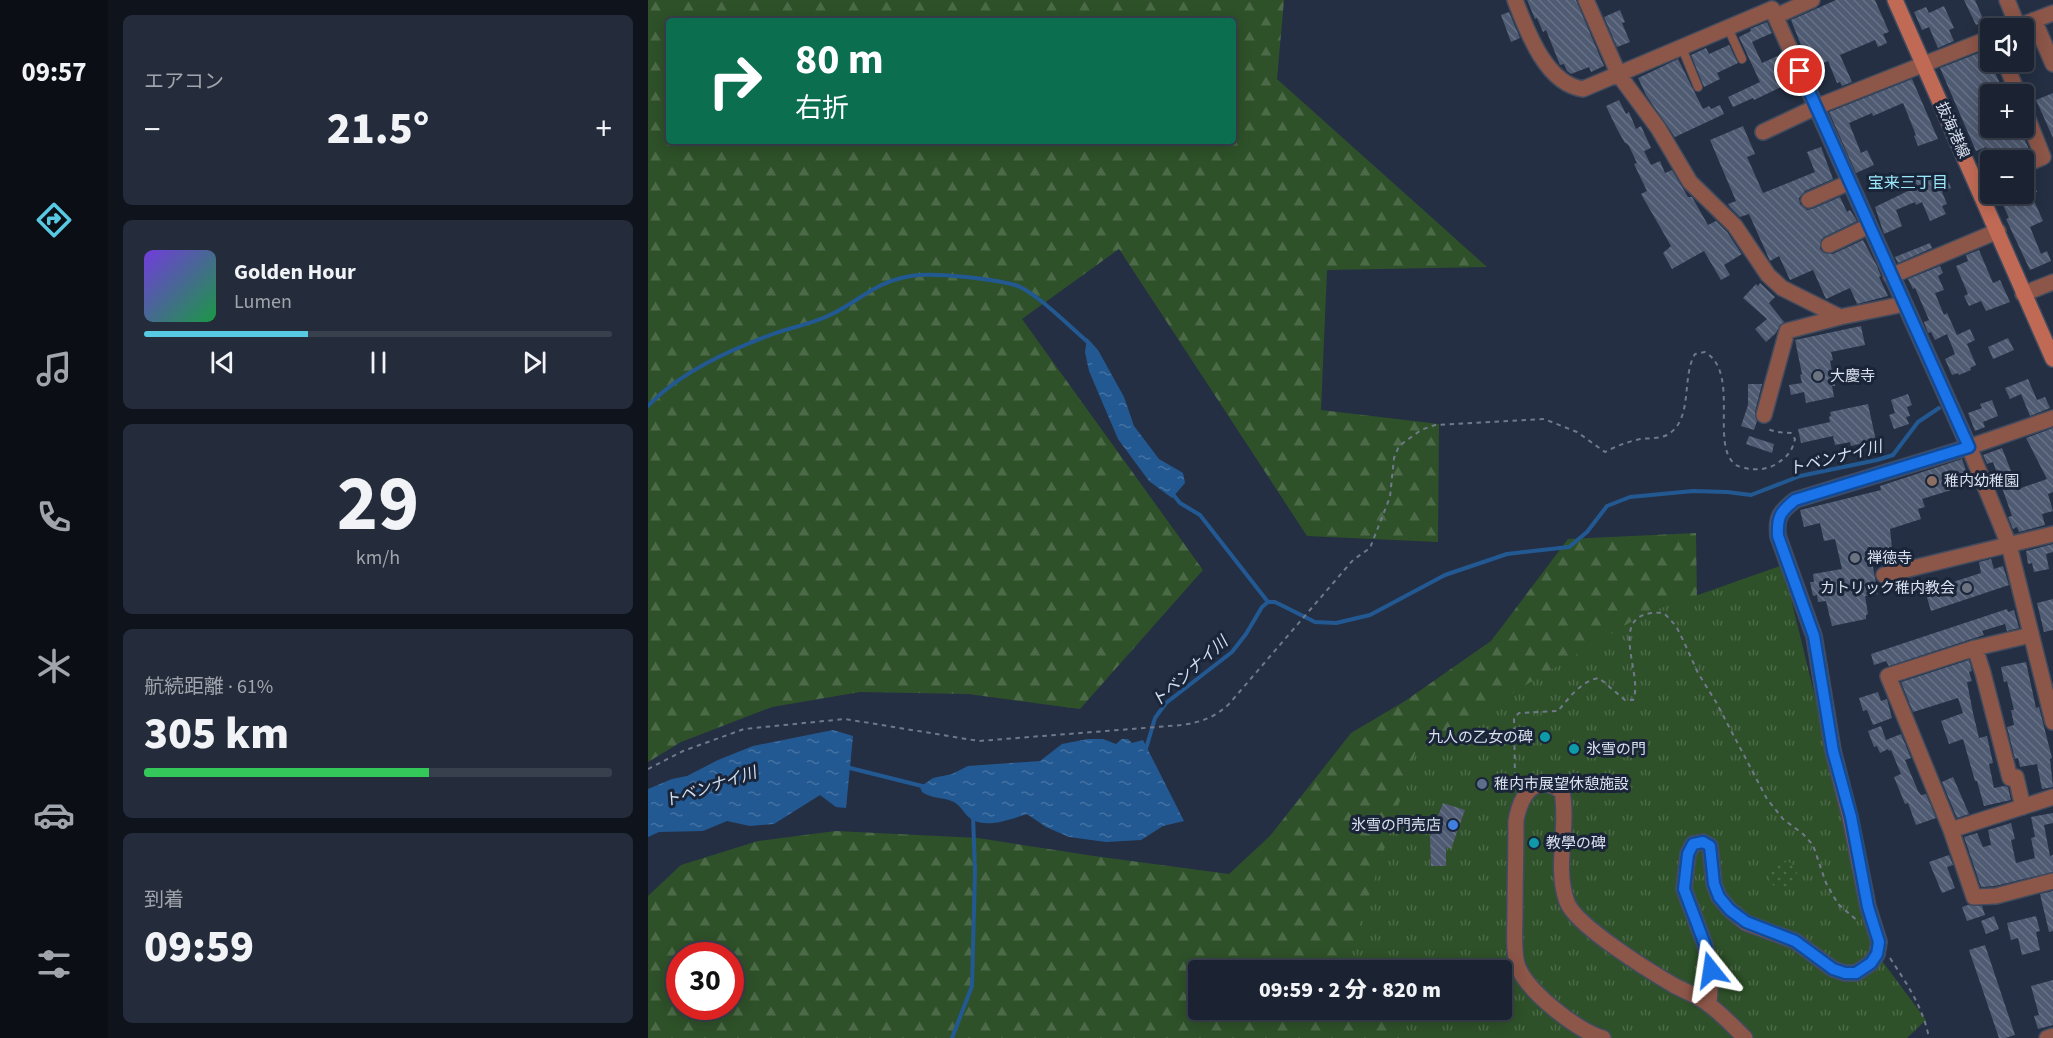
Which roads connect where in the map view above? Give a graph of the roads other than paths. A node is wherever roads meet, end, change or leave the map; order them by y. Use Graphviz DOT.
graph roads {
  1 [pos="1515,0"];
  2 [pos="1586,0"];
  3 [pos="1812,0"];
  4 [pos="1895,0"];
  5 [pos="2007,0"];
  6 [pos="1772,8"];
  7 [pos="2053,13"];
  8 [pos="2013,18"];
  9 [pos="2034,20"];
  10 [pos="1728,28"];
  11 [pos="1980,42"];
  12 [pos="1682,48"];
  13 [pos="1742,59"];
  14 [pos="1923,63"];
  15 [pos="2053,64"];
  16 [pos="1619,75"];
  17 [pos="1698,87"];
  18 [pos="1816,107"];
  19 [pos="1763,132"];
  20 [pos="2034,134"];
  21 [pos="2034,161"];
  22 [pos="1980,173"];
  23 [pos="1850,182"];
  24 [pos="1809,200"];
  25 [pos="1990,204"];
  26 [pos="1869,226"];
  27 [pos="1998,231"];
  28 [pos="1829,245"];
  29 [pos="1891,276"];
  30 [pos="2053,282"];
  31 [pos="2024,294"];
  32 [pos="1904,304"];
  33 [pos="1840,317"];
  34 [pos="2053,359"];
  35 [pos="1764,415"];
  36 [pos="2053,418"];
  37 [pos="1969,447"];
  38 [pos="2053,534"];
  39 [pos="2009,545"];
  40 [pos="1884,575"];
  41 [pos="2031,635"];
  42 [pos="1975,648"];
  43 [pos="2053,722"];
  44 [pos="2053,797"];
  45 [pos="2023,807"];
  46 [pos="1951,830"];
  47 [pos="2053,881"];
  48 [pos="1709,1005"];
  49 [pos="2053,1036"];
  50 [pos="1603,1038"];
  51 [pos="1745,1038"];
  52 [pos="2047,1038"];
  1 -- 16 [label="street"];
  2 -- 16 [label="street"];
  3 -- 6 [label="street"];
  4 -- 14 [label="main road, 抜海港線"];
  5 -- 8 [label="street"];
  6 -- 10 [label="street"];
  6 -- 18 [label="street"];
  7 -- 9 [label="street"];
  9 -- 15 [label="street"];
  10 -- 12 [label="street"];
  10 -- 13 [label="lane"];
  11 -- 14 [label="street"];
  12 -- 16 [label="street"];
  12 -- 17 [label="lane"];
  14 -- 18 [label="street"];
  14 -- 22 [label="main road, 抜海港線"];
  16 -- 33 [label="street"];
  18 -- 19 [label="street"];
  18 -- 23 [label="street"];
  20 -- 21 [label="street"];
  23 -- 24 [label="street"];
  23 -- 26 [label="street"];
  25 -- 27 [label="main road, 抜海港線"];
  26 -- 28 [label="street"];
  26 -- 29 [label="street"];
  27 -- 29 [label="street"];
  27 -- 31 [label="main road, 抜海港線"];
  29 -- 32 [label="street"];
  30 -- 31 [label="street"];
  31 -- 34 [label="main road, 抜海港線"];
  32 -- 33 [label="street"];
  32 -- 37 [label="street"];
  33 -- 35 [label="street"];
  36 -- 37 [label="street"];
  37 -- 39 [label="street"];
  37 -- 48 [label="street"];
  38 -- 39 [label="street"];
  39 -- 40 [label="street"];
  39 -- 41 [label="street"];
  41 -- 42 [label="street"];
  41 -- 43 [label="street"];
  42 -- 45 [label="street"];
  42 -- 46 [label="street"];
  44 -- 45 [label="street"];
  45 -- 46 [label="street"];
  46 -- 47 [label="street"];
  48 -- 50 [label="street"];
  48 -- 51 [label="street"];
  49 -- 52 [label="street"];
}
